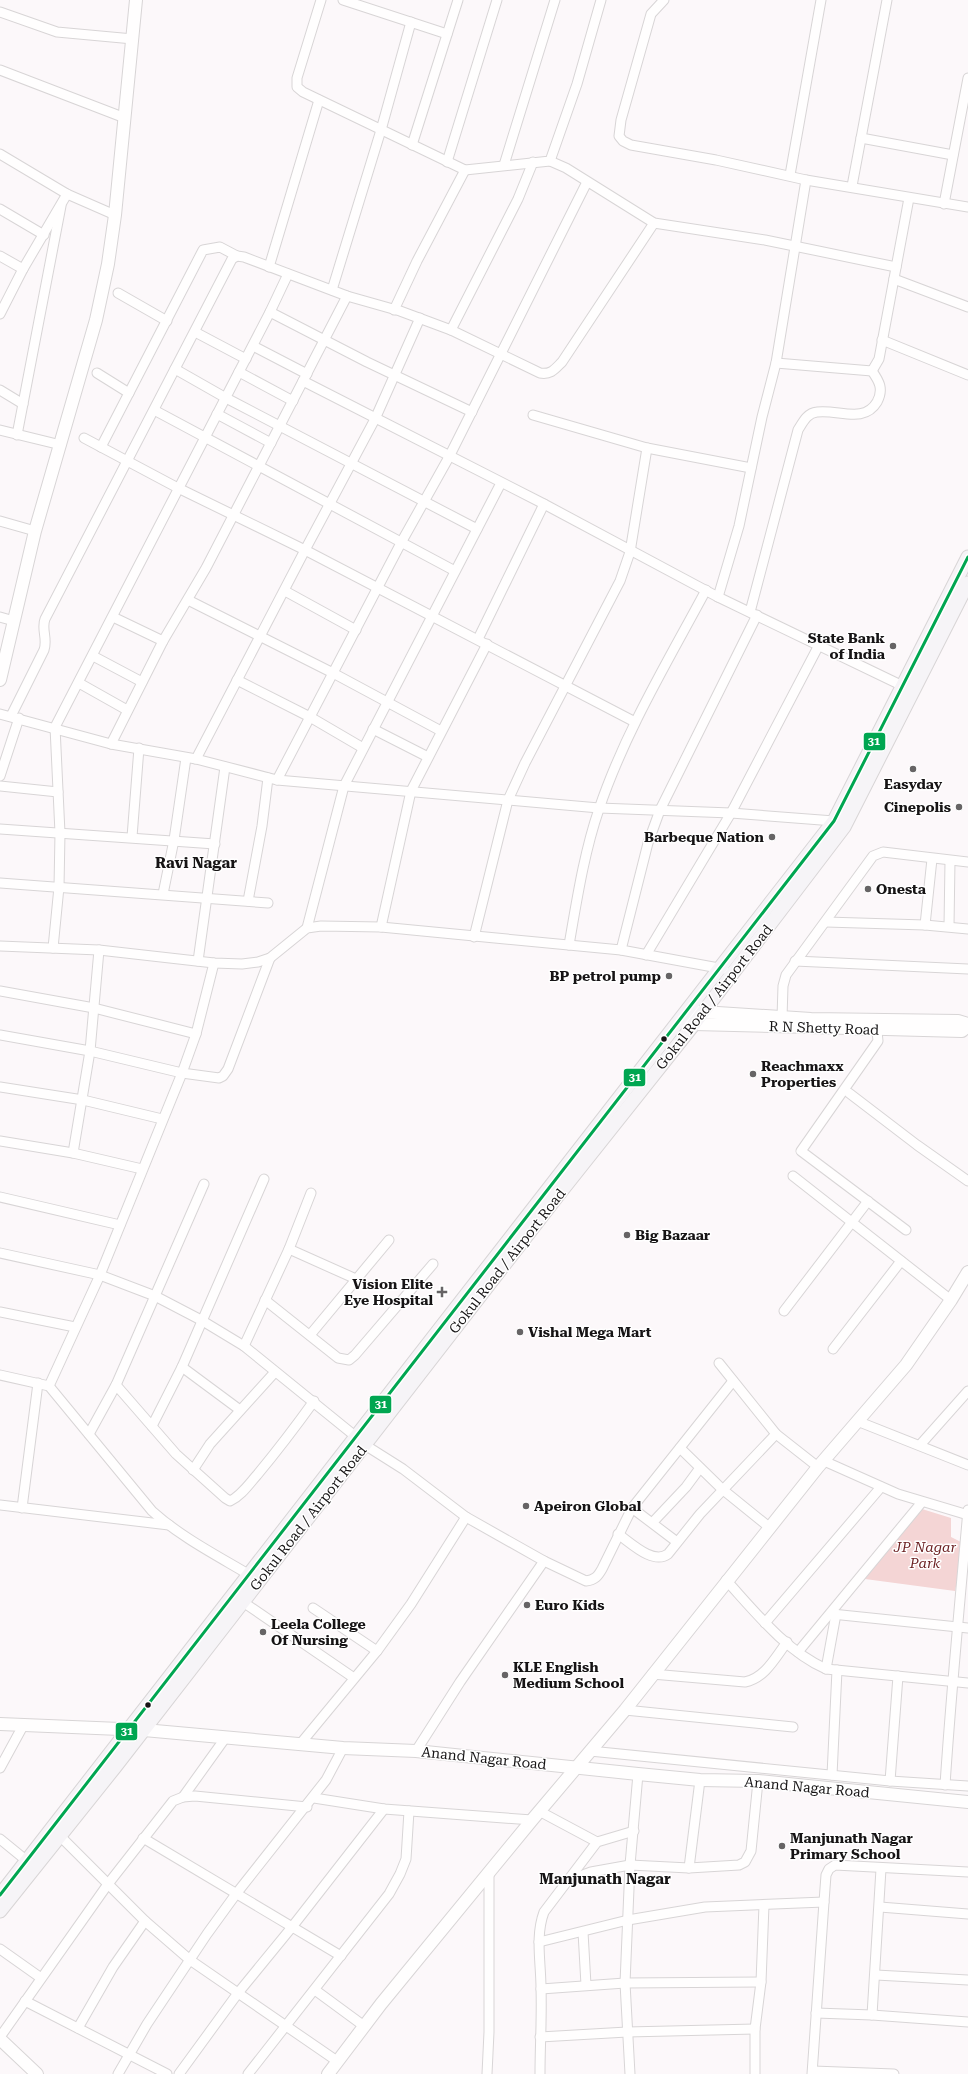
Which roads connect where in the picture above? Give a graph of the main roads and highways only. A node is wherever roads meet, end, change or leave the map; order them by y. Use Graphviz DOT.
graph roads {
  1 [pos="968,557"];
  2 [pos="968,583"];
  3 [pos="908,689"];
  4 [pos="360,1440"];
  5 [pos="254,1578"];
  6 [pos="0,1895"];
  7 [pos="0,1911"];
  1 -- 3 [label="main road, Gokul Road / Airport Road"];
  2 -- 3 [label="main road, Gokul Road / Airport Road"];
  3 -- 4 [label="main road, Gokul Road / Airport Road"];
  3 -- 4 [label="main road, Gokul Road / Airport Road"];
  4 -- 5 [label="main road, Gokul Road / Airport Road"];
  5 -- 6 [label="main road, Gokul Road / Airport Road"];
  5 -- 7 [label="main road, Gokul Road / Airport Road"];
}
